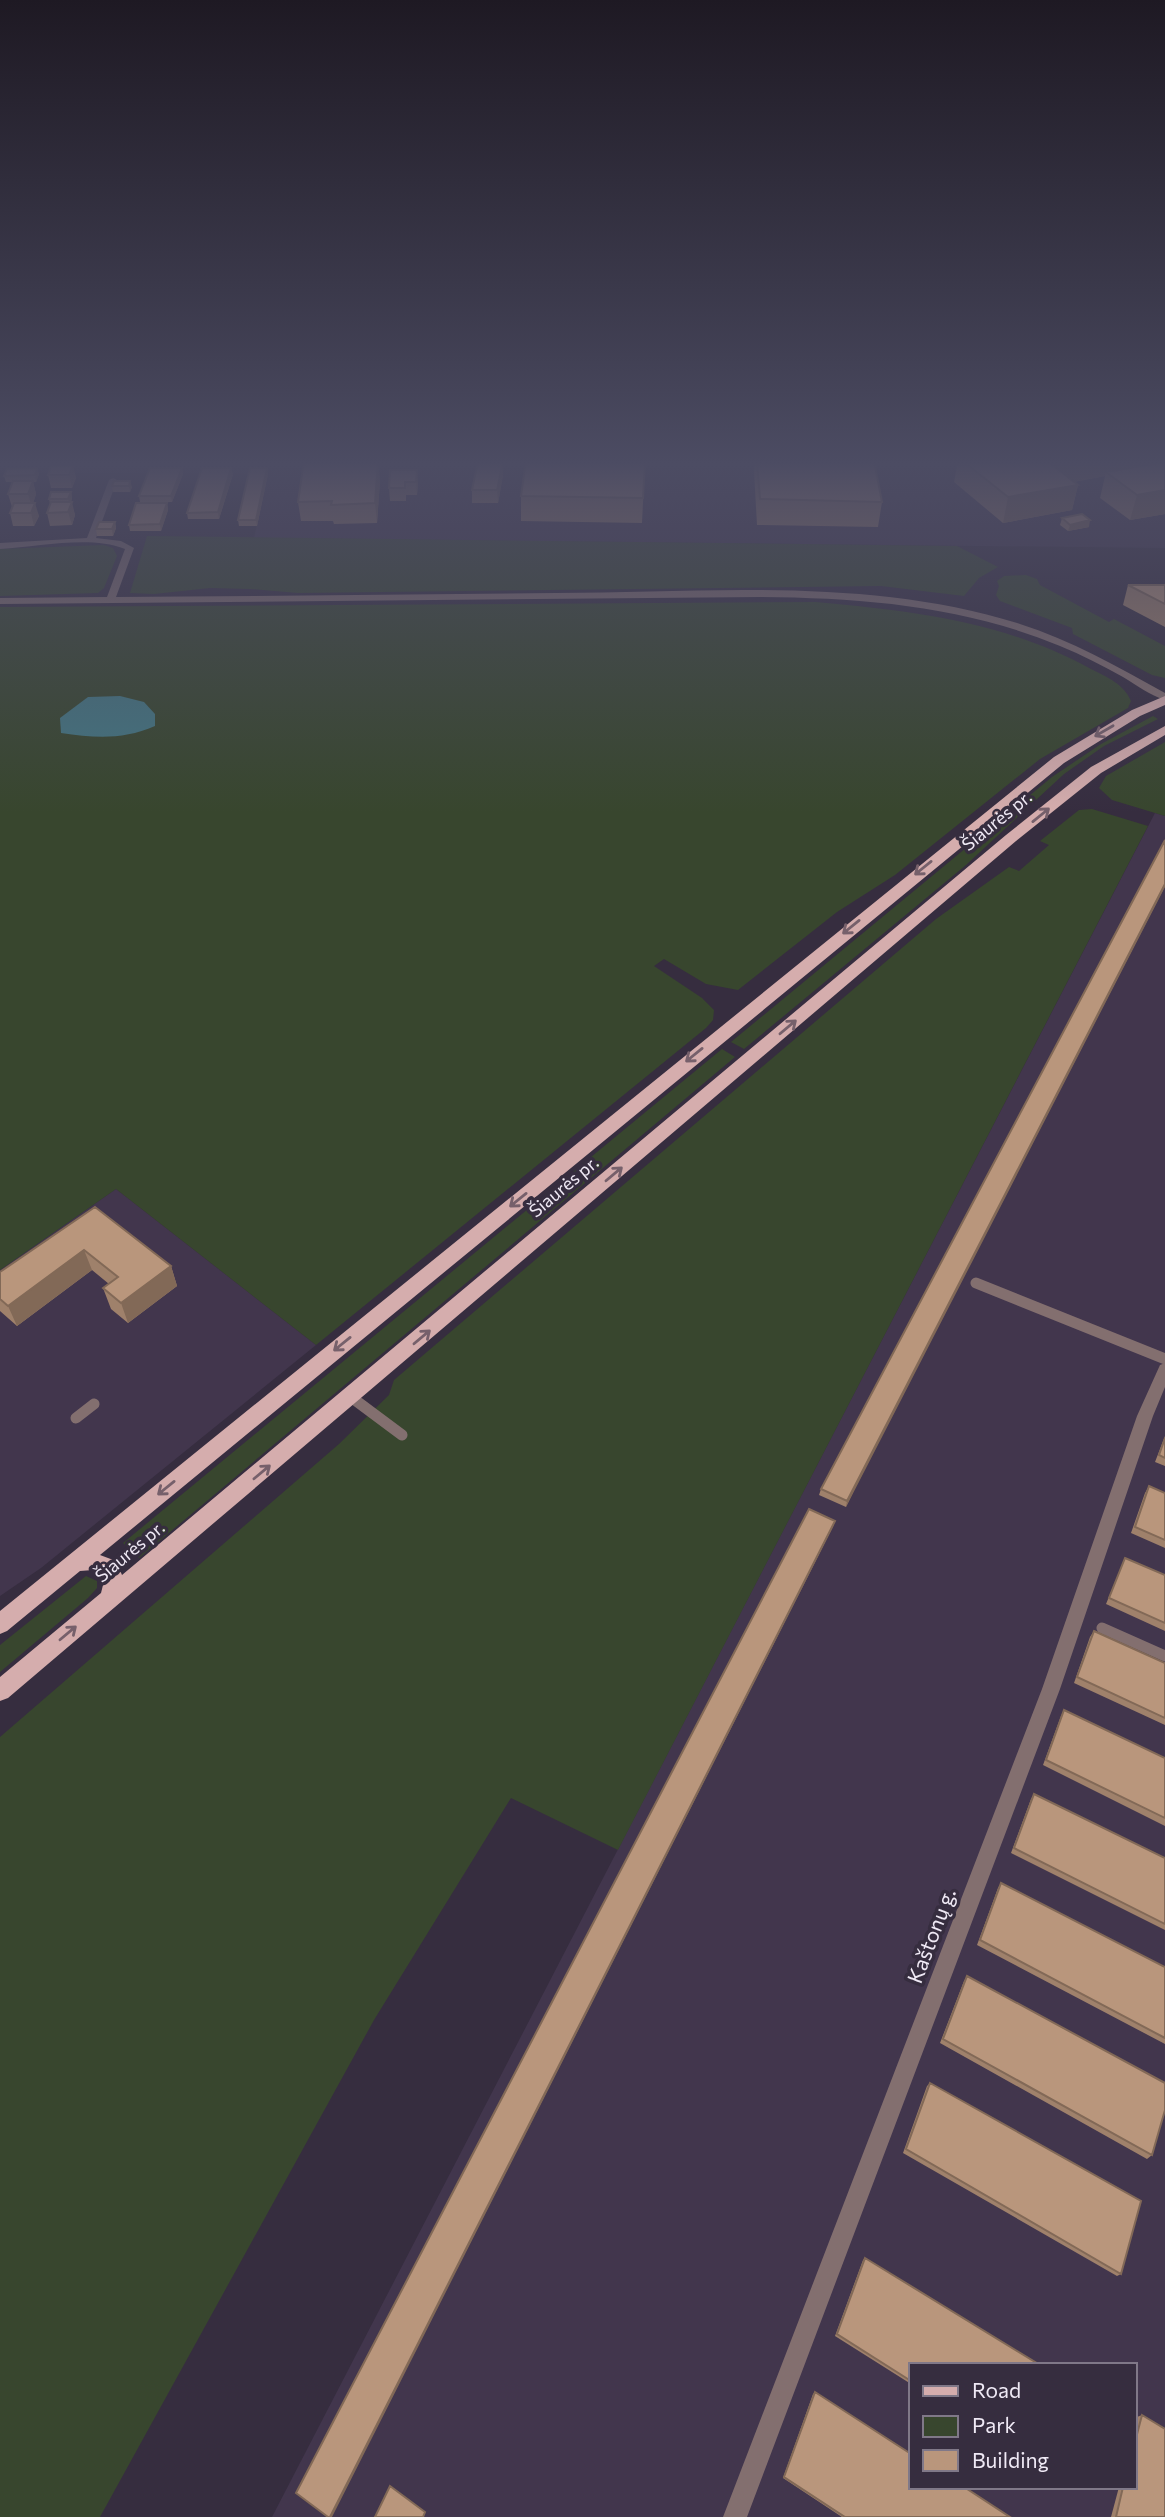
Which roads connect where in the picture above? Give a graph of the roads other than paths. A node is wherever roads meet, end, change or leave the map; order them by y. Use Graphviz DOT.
graph roads {
  1 [pos="118,578"];
  2 [pos="110,600"];
  3 [pos="0,601"];
  4 [pos="1165,699"];
  5 [pos="1165,730"];
  6 [pos="976,1283"];
  7 [pos="1165,1359"];
  8 [pos="1165,1369"];
  9 [pos="351,1397"];
  10 [pos="94,1404"];
  11 [pos="76,1418"];
  12 [pos="402,1435"];
  13 [pos="74,1563"];
  14 [pos="110,1598"];
  15 [pos="0,1624"];
  16 [pos="1102,1628"];
  17 [pos="1165,1656"];
  18 [pos="0,1690"];
  19 [pos="735,2517"];
  1 -- 2 [label="street"];
  2 -- 3 [label="street"];
  2 -- 4 [label="street"];
  4 -- 13 [label="main road, Šiaurės pr., one-way"];
  9 -- 5 [label="main road, Šiaurės pr., one-way"];
  6 -- 7 [label="lane"];
  8 -- 19 [label="street, Kaštonų g."];
  9 -- 12 [label="lane"];
  14 -- 9 [label="main road, Šiaurės pr., one-way"];
  10 -- 11 [label="lane"];
  13 -- 14 [label="main road"];
  13 -- 15 [label="main road, Šiaurės pr."];
  18 -- 14 [label="main road, Šiaurės pr., one-way"];
  16 -- 17 [label="lane"];
}
